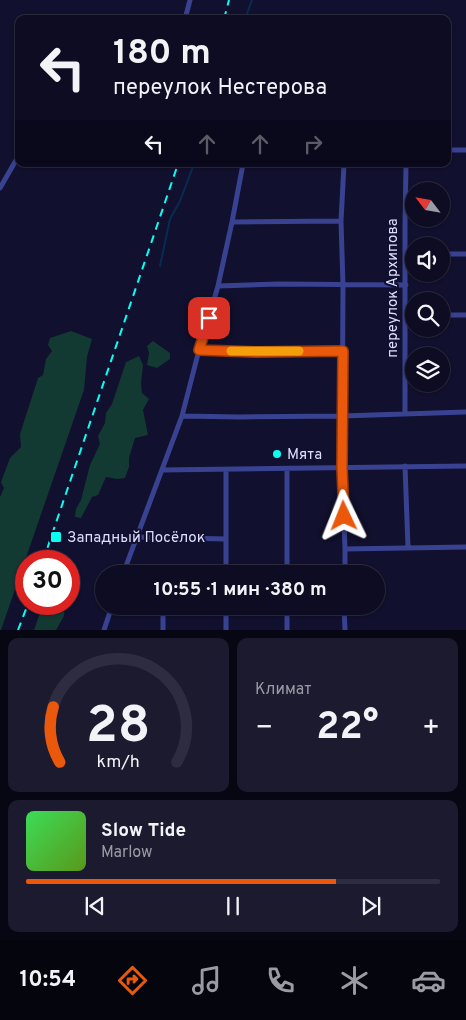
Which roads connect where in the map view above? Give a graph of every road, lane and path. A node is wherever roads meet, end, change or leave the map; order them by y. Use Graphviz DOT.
graph roads {
  1 [pos="190,0"];
  2 [pos="187,15"];
  3 [pos="451,150"];
  4 [pos="466,150"];
  5 [pos="15,162"];
  6 [pos="242,167"];
  7 [pos="344,167"];
  8 [pos="406,167"];
  9 [pos="0,188"];
  10 [pos="342,221"];
  11 [pos="232,222"];
  12 [pos="405,237"];
  13 [pos="450,254"];
  14 [pos="466,254"];
  15 [pos="406,282"];
  16 [pos="344,285"];
  17 [pos="406,285"];
  18 [pos="218,286"];
  19 [pos="406,292"];
  20 [pos="466,315"];
  21 [pos="450,316"];
  22 [pos="405,337"];
  23 [pos="199,350"];
  24 [pos="343,351"];
  25 [pos="466,412"];
  26 [pos="405,413"];
  27 [pos="182,416"];
  28 [pos="342,416"];
  29 [pos="405,466"];
  30 [pos="466,466"];
  31 [pos="342,467"];
  32 [pos="286,469"];
  33 [pos="162,470"];
  34 [pos="226,470"];
  35 [pos="137,537"];
  36 [pos="226,539"];
  37 [pos="466,546"];
  38 [pos="408,548"];
  39 [pos="345,549"];
  40 [pos="126,565"];
  41 [pos="226,565"];
  42 [pos="287,565"];
  43 [pos="344,565"];
  44 [pos="109,615"];
  45 [pos="163,615"];
  46 [pos="226,615"];
  47 [pos="287,615"];
  48 [pos="344,615"];
  49 [pos="104,630"];
  50 [pos="163,630"];
  51 [pos="226,630"];
  52 [pos="287,630"];
  53 [pos="345,630"];
  1 -- 2 [label="street"];
  3 -- 4 [label="street"];
  5 -- 9 [label="street"];
  6 -- 11 [label="street"];
  7 -- 10 [label="street"];
  8 -- 12 [label="street, переулок Архипова"];
  10 -- 11 [label="street"];
  10 -- 16 [label="street"];
  11 -- 18 [label="street"];
  13 -- 14 [label="street"];
  15 -- 17 [label="street, переулок Архипова"];
  16 -- 17 [label="street"];
  16 -- 18 [label="street"];
  16 -- 24 [label="street"];
  17 -- 19 [label="street, переулок Архипова"];
  18 -- 23 [label="street"];
  20 -- 21 [label="street"];
  22 -- 26 [label="street, переулок Архипова"];
  23 -- 24 [label="street"];
  23 -- 27 [label="street"];
  24 -- 28 [label="street"];
  25 -- 26 [label="street"];
  26 -- 28 [label="street"];
  27 -- 28 [label="street"];
  27 -- 33 [label="street"];
  28 -- 31 [label="street"];
  29 -- 30 [label="street"];
  29 -- 31 [label="street"];
  29 -- 38 [label="street"];
  31 -- 32 [label="street"];
  31 -- 39 [label="street"];
  32 -- 34 [label="street"];
  32 -- 42 [label="street"];
  33 -- 34 [label="street"];
  33 -- 35 [label="street"];
  34 -- 36 [label="street"];
  35 -- 36 [label="street"];
  35 -- 40 [label="street"];
  36 -- 41 [label="street"];
  37 -- 38 [label="street"];
  38 -- 39 [label="street"];
  39 -- 43 [label="street"];
  44 -- 49 [label="street"];
  45 -- 50 [label="street"];
  46 -- 51 [label="street"];
  47 -- 52 [label="street"];
  48 -- 53 [label="street"];
}
